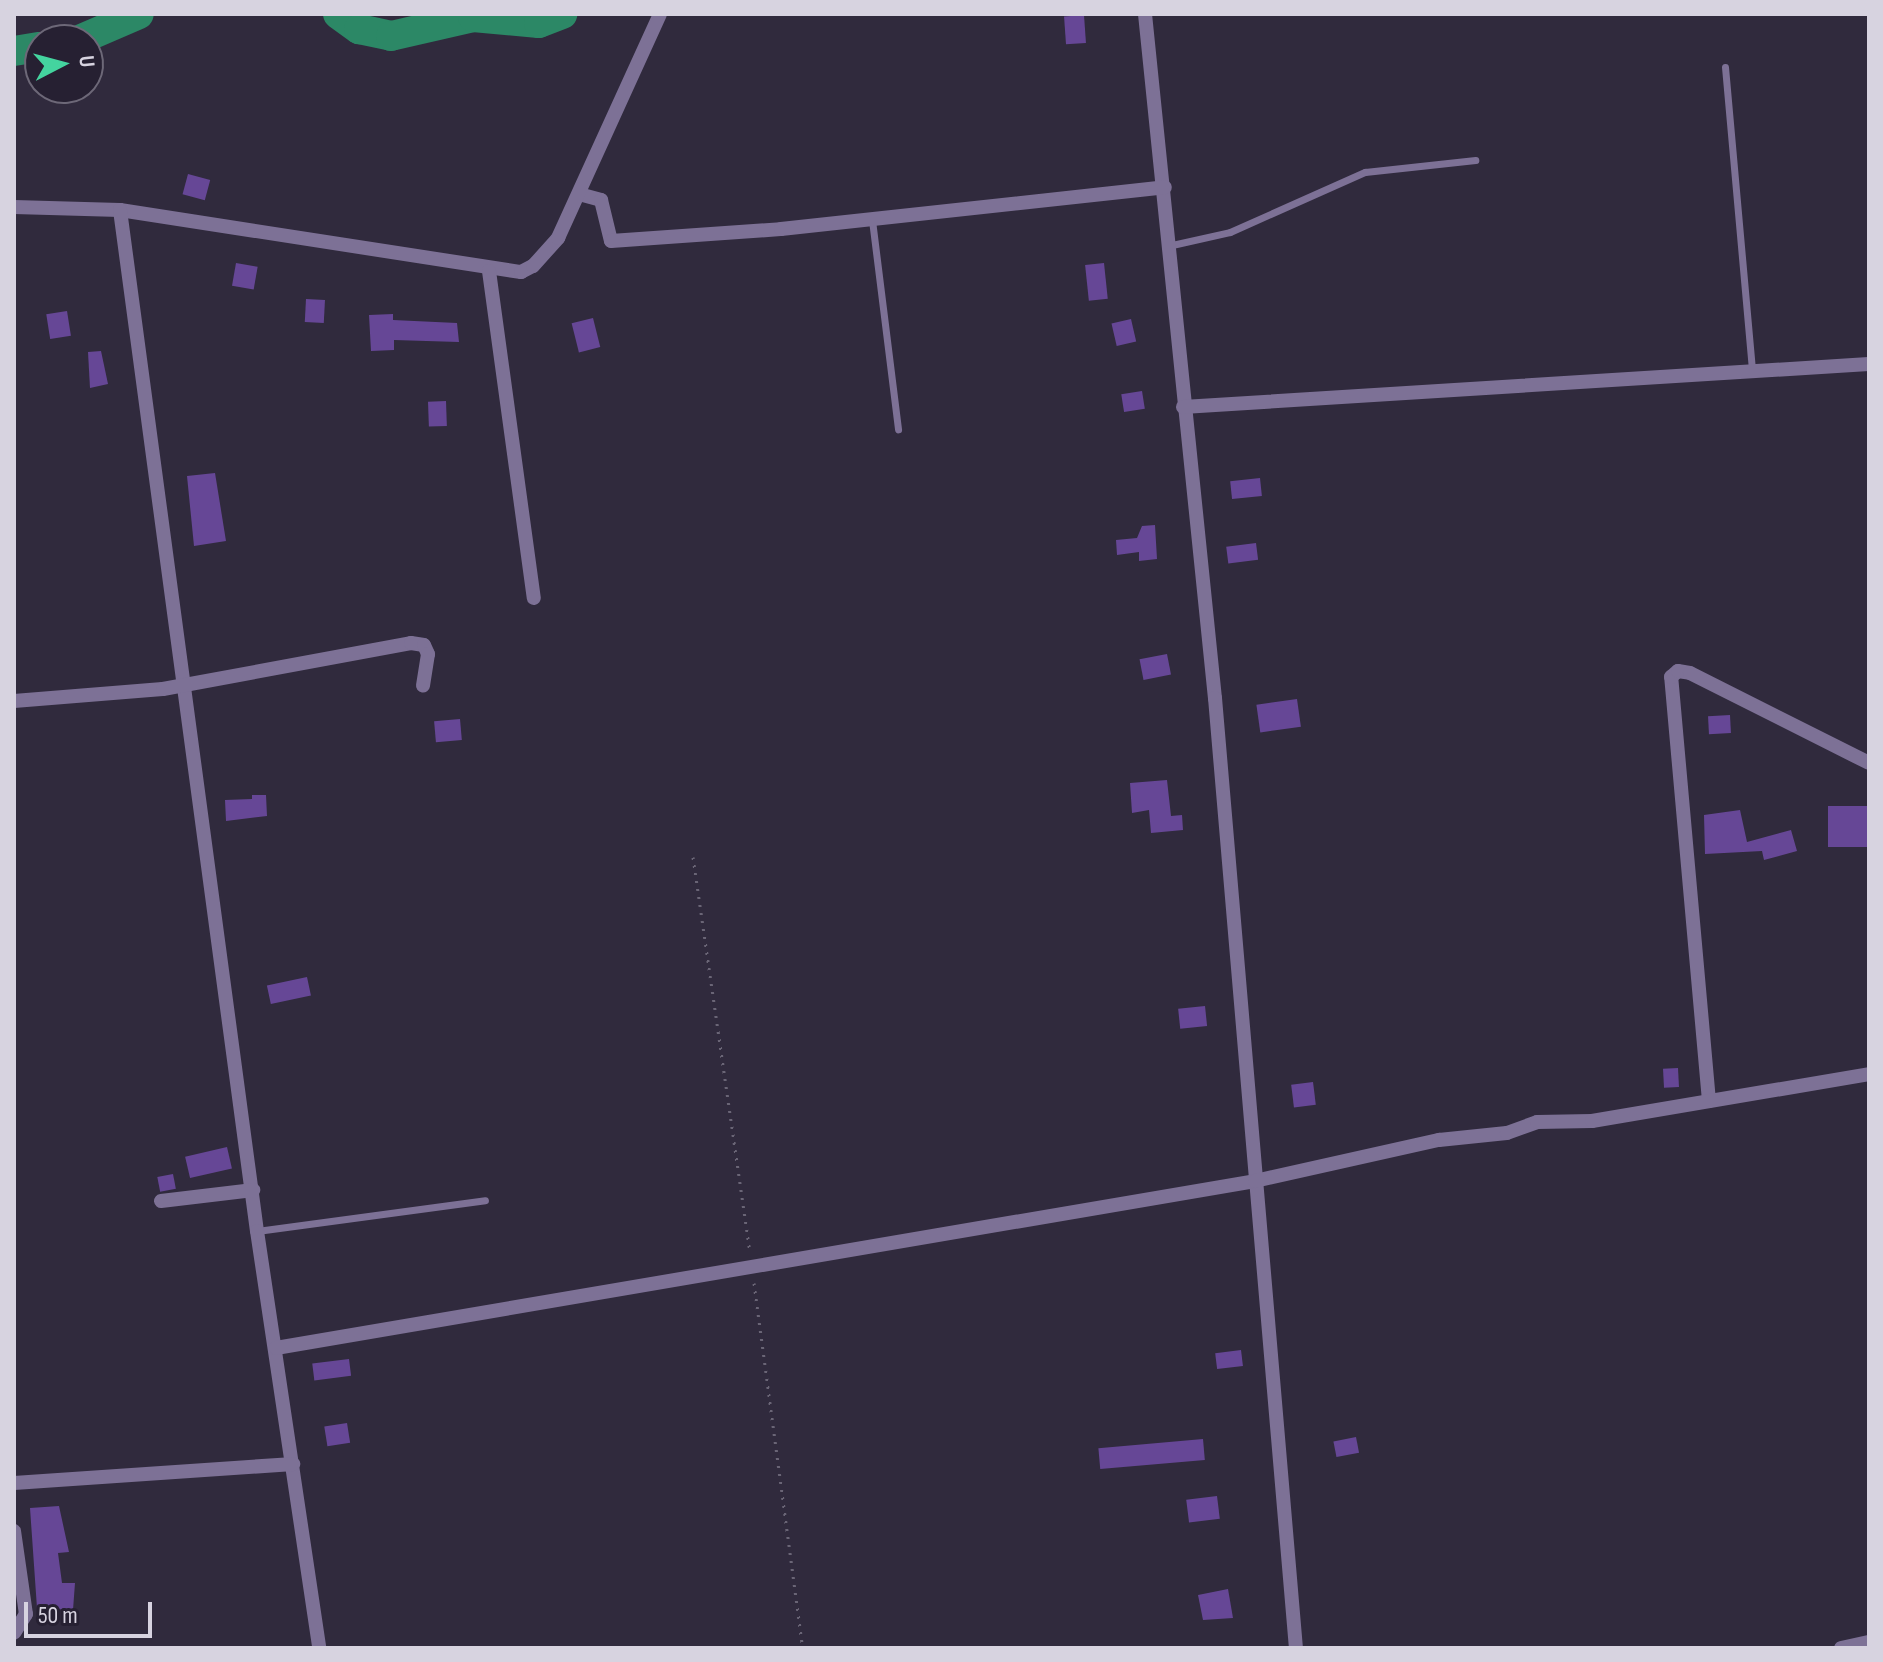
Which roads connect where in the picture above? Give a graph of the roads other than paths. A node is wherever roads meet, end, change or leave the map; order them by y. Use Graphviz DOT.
graph roads {
  1 [pos="660,14"];
  2 [pos="1145,14"];
  3 [pos="1725,67"];
  4 [pos="1475,160"];
  5 [pos="1165,187"];
  6 [pos="579,194"];
  7 [pos="14,207"];
  8 [pos="120,210"];
  9 [pos="872,218"];
  10 [pos="1172,245"];
  11 [pos="489,271"];
  12 [pos="1869,364"];
  13 [pos="1752,371"];
  14 [pos="1183,407"];
  15 [pos="898,429"];
  16 [pos="534,598"];
  17 [pos="182,686"];
  18 [pos="423,686"];
  19 [pos="14,701"];
  20 [pos="1869,763"];
  21 [pos="1869,1074"];
  22 [pos="1709,1101"];
  23 [pos="1255,1181"];
  24 [pos="253,1190"];
  25 [pos="485,1200"];
  26 [pos="161,1201"];
  27 [pos="257,1231"];
  28 [pos="276,1348"];
  29 [pos="293,1464"];
  30 [pos="14,1483"];
  31 [pos="14,1531"];
  32 [pos="14,1633"];
  33 [pos="1869,1642"];
  34 [pos="319,1648"];
  35 [pos="1296,1648"];
  36 [pos="1841,1648"];
  1 -- 6 [label="street"];
  2 -- 5 [label="street"];
  3 -- 13 [label="lane"];
  4 -- 10 [label="lane"];
  5 -- 9 [label="street"];
  5 -- 10 [label="street"];
  6 -- 9 [label="street"];
  6 -- 11 [label="street"];
  7 -- 8 [label="street"];
  8 -- 11 [label="street"];
  8 -- 17 [label="street"];
  9 -- 15 [label="lane"];
  10 -- 14 [label="street"];
  11 -- 16 [label="street"];
  12 -- 13 [label="street"];
  13 -- 14 [label="street"];
  14 -- 23 [label="street"];
  17 -- 18 [label="street"];
  17 -- 19 [label="street"];
  17 -- 24 [label="street"];
  20 -- 22 [label="street"];
  21 -- 22 [label="street"];
  22 -- 23 [label="street"];
  23 -- 28 [label="street"];
  23 -- 35 [label="street"];
  24 -- 26 [label="street"];
  24 -- 27 [label="street"];
  25 -- 27 [label="lane"];
  27 -- 28 [label="street"];
  28 -- 29 [label="street"];
  29 -- 30 [label="street"];
  29 -- 34 [label="street"];
  31 -- 32 [label="street"];
  33 -- 36 [label="street"];
}
